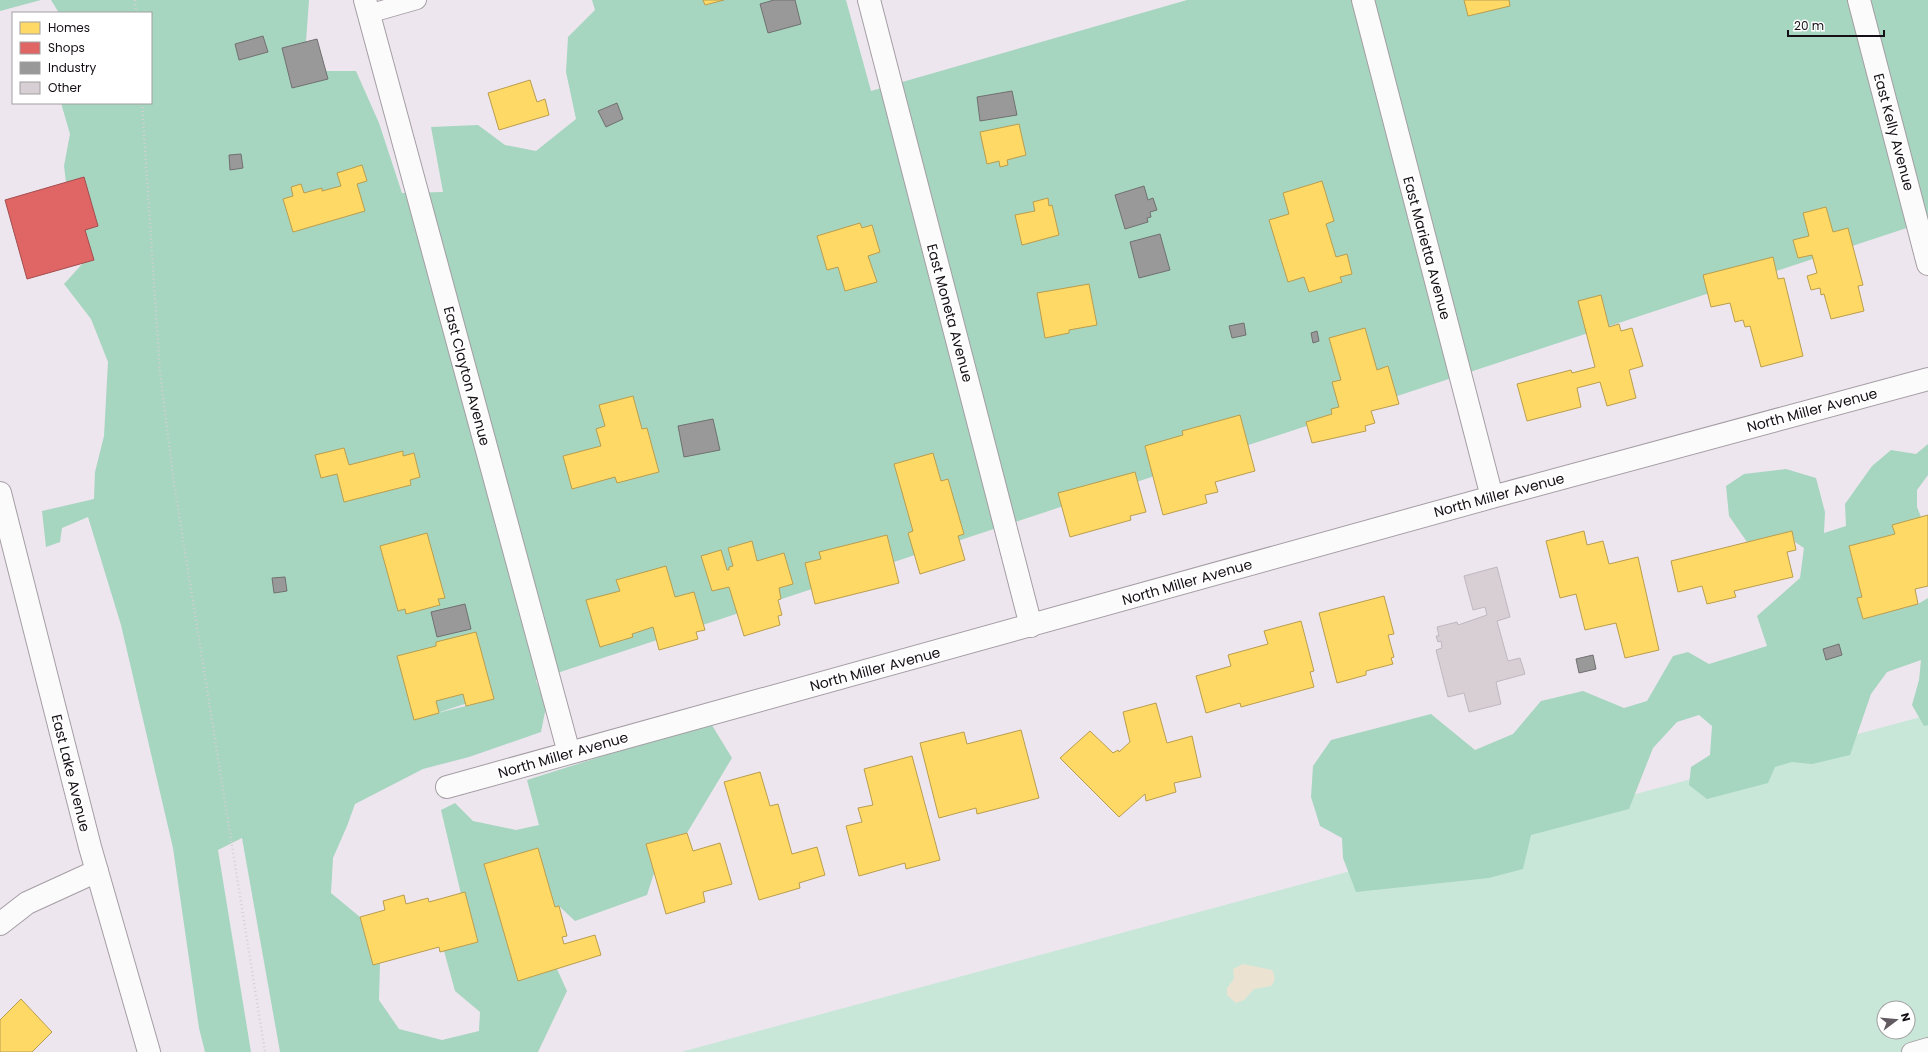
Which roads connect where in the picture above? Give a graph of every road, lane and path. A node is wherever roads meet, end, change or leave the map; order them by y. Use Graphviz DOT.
graph roads {
  1 [pos="135,0"];
  2 [pos="417,0"];
  3 [pos="869,0"];
  4 [pos="1363,0"];
  5 [pos="1859,0"];
  6 [pos="367,7"];
  7 [pos="136,12"];
  8 [pos="142,104"];
  9 [pos="1928,264"];
  10 [pos="1928,379"];
  11 [pos="0,493"];
  12 [pos="1492,497"];
  13 [pos="1031,626"];
  14 [pos="569,753"];
  15 [pos="447,787"];
  16 [pos="97,871"];
  17 [pos="0,924"];
  18 [pos="1928,1047"];
  19 [pos="149,1052"];
  20 [pos="265,1052"];
  21 [pos="1911,1052"];
  1 -- 7 [label="path"];
  2 -- 6 [label="lane"];
  3 -- 13 [label="street, East Moneta Avenue"];
  4 -- 12 [label="street, East Marietta Avenue"];
  5 -- 9 [label="street, East Kelly Avenue"];
  6 -- 14 [label="street, East Clayton Avenue"];
  8 -- 20 [label="path"];
  10 -- 12 [label="street, North Miller Avenue"];
  11 -- 16 [label="street, East Lake Avenue"];
  12 -- 13 [label="street, North Miller Avenue"];
  13 -- 14 [label="street, North Miller Avenue"];
  14 -- 15 [label="street, North Miller Avenue"];
  16 -- 17 [label="street"];
  16 -- 19 [label="street, East Lake Avenue"];
  18 -- 21 [label="lane"];
}
